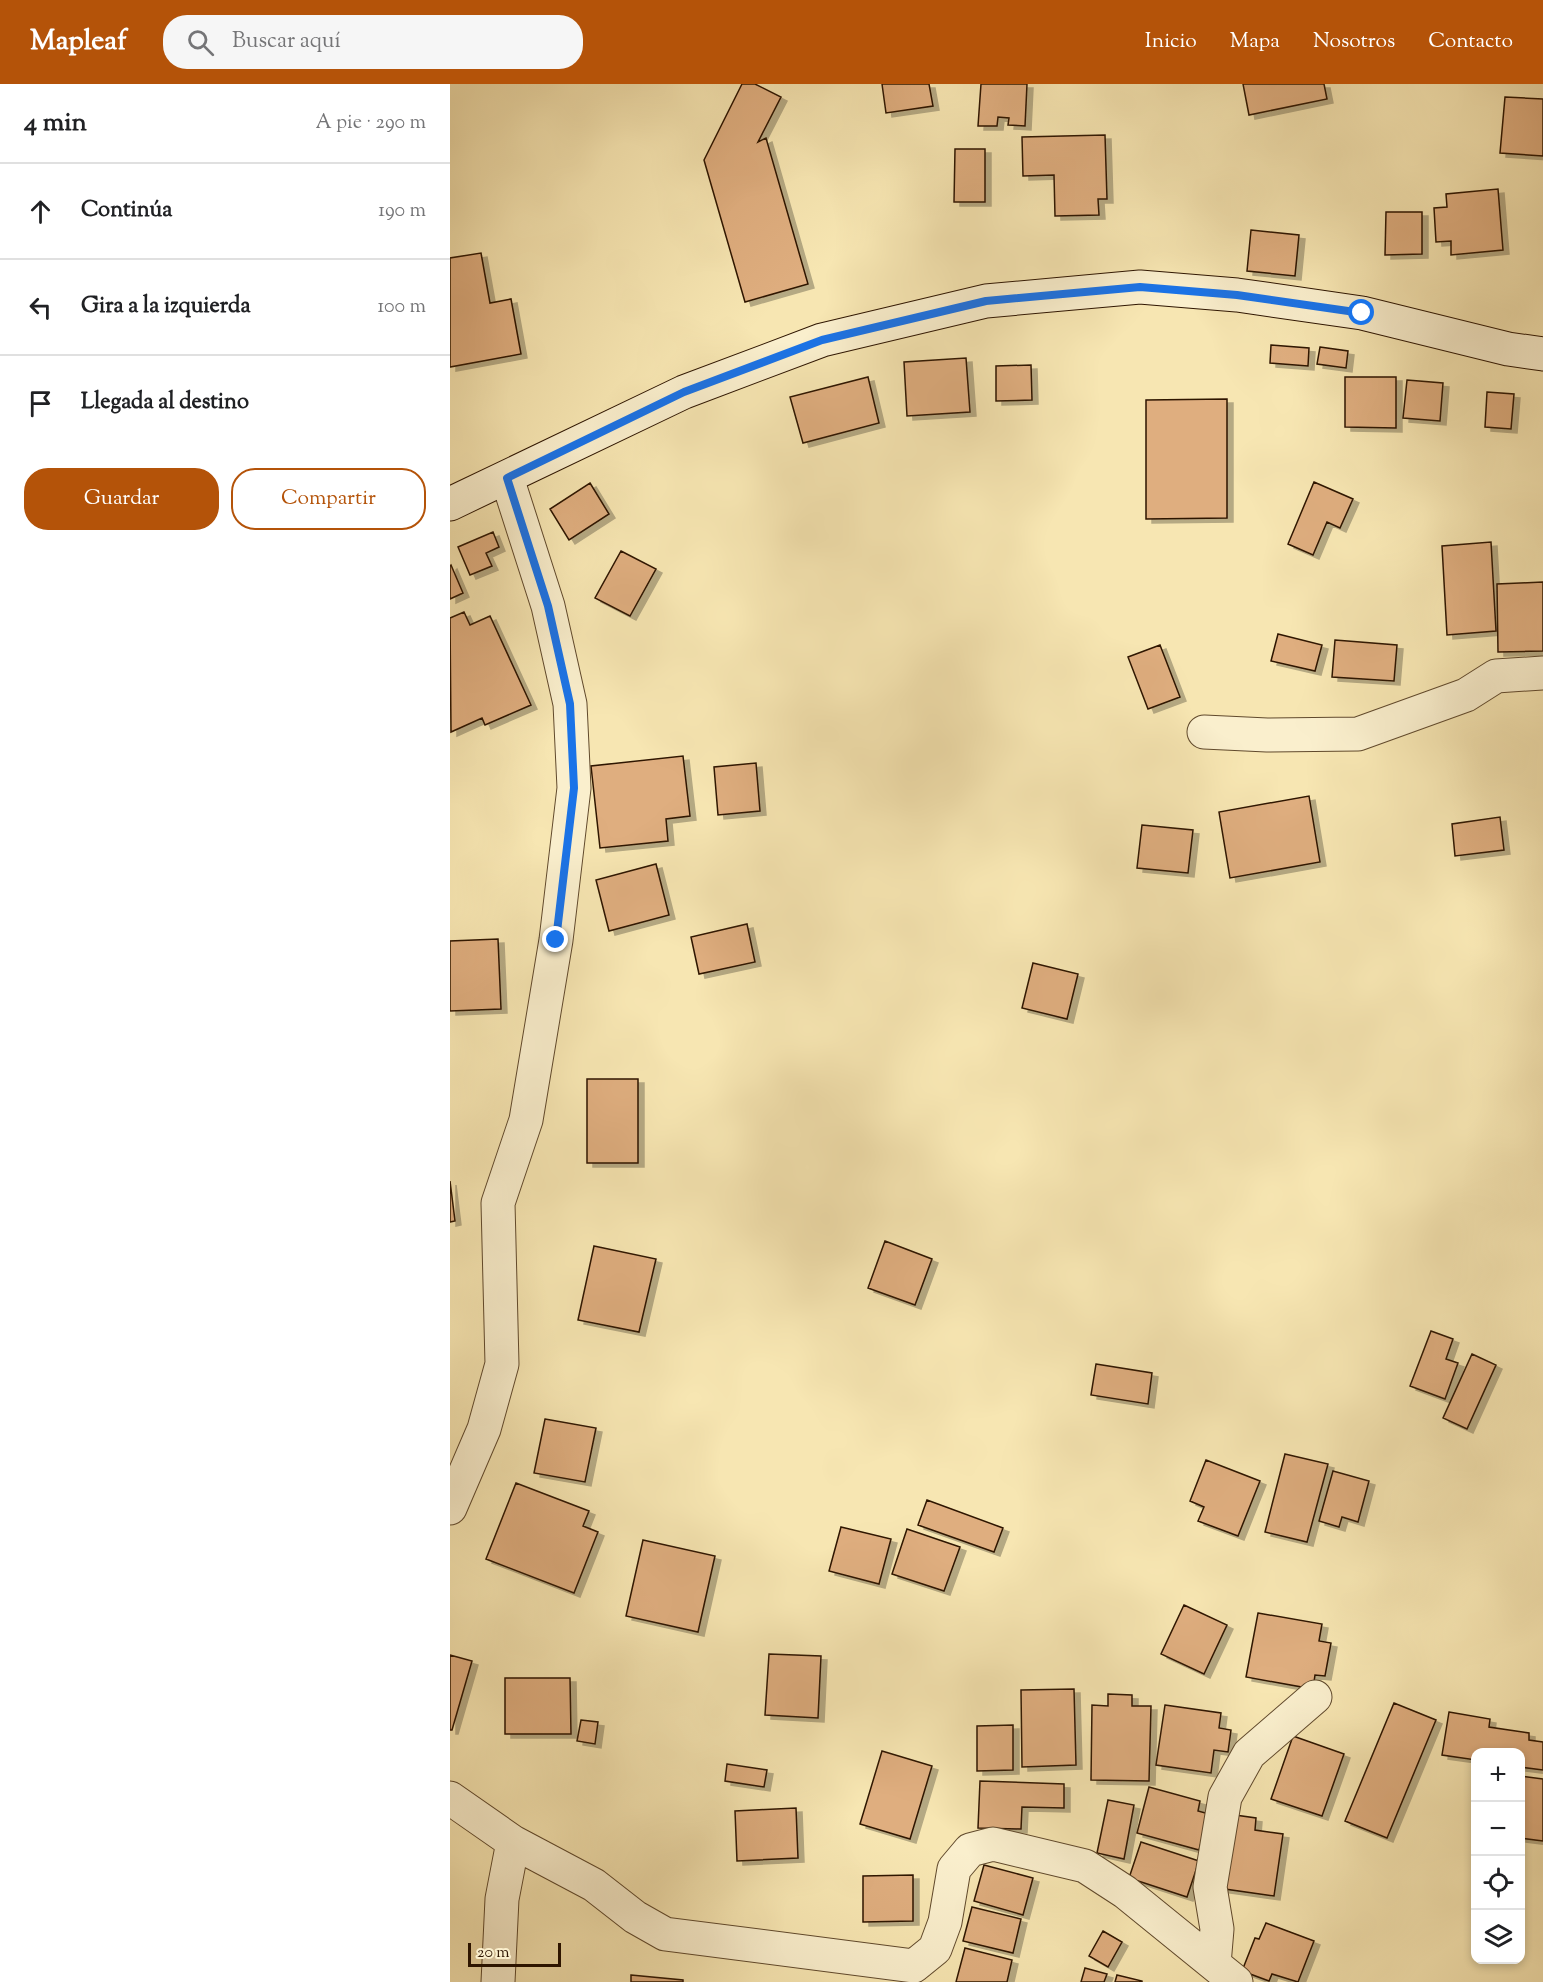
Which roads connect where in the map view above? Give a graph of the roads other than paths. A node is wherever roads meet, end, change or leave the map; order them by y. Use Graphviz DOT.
graph roads {
  1 [pos="1543,354"];
  2 [pos="507,478"];
  3 [pos="450,504"];
  4 [pos="1543,673"];
  5 [pos="1204,732"];
  6 [pos="450,1508"];
  7 [pos="1316,1697"];
  8 [pos="450,1797"];
  9 [pos="513,1842"];
  10 [pos="1225,1973"];
  11 [pos="498,1982"];
  1 -- 2 [label="street"];
  2 -- 3 [label="street"];
  2 -- 6 [label="street"];
  4 -- 5 [label="street"];
  7 -- 10 [label="street"];
  8 -- 9 [label="street"];
  9 -- 10 [label="street"];
  9 -- 11 [label="street"];
}
